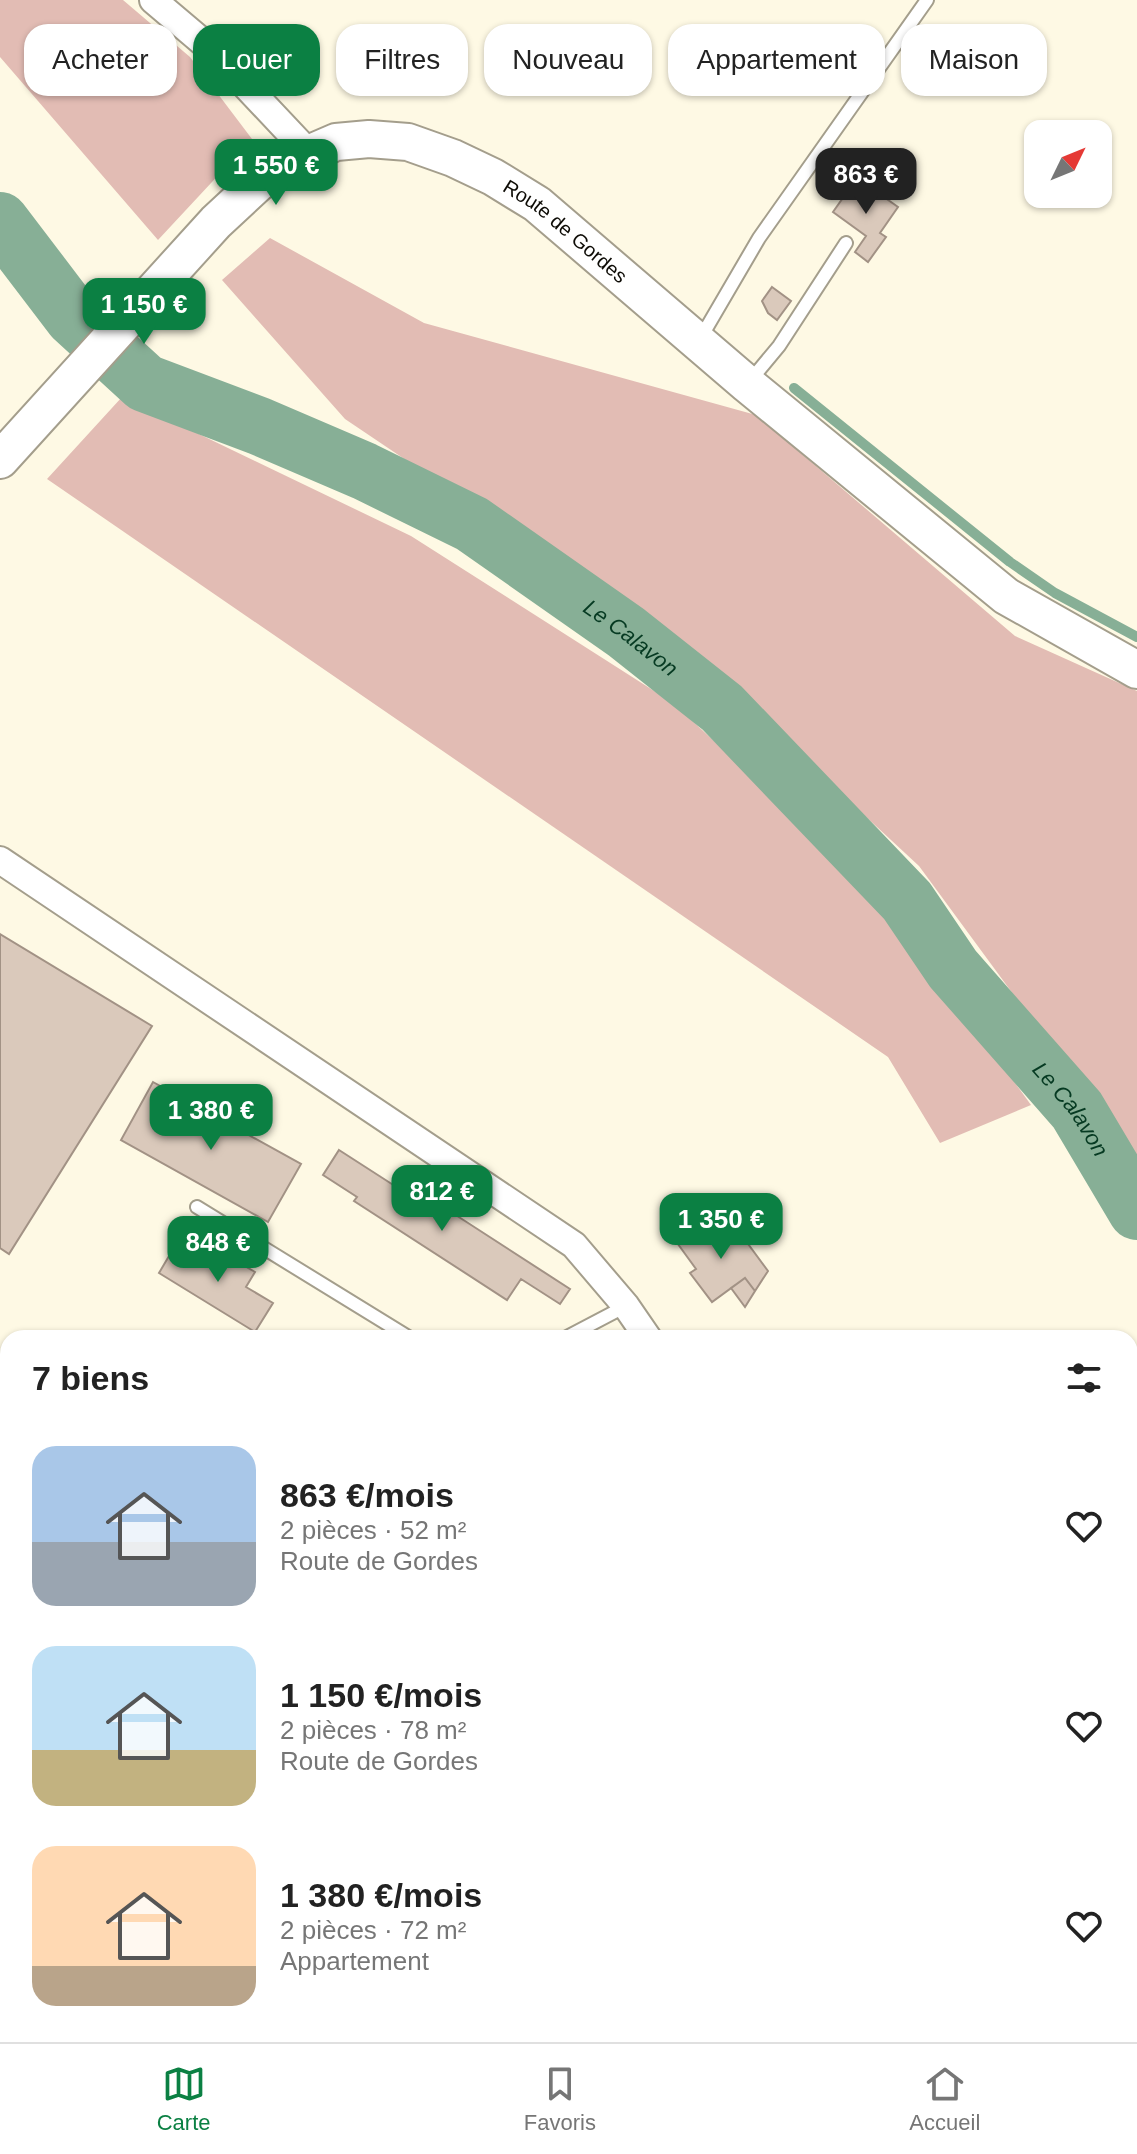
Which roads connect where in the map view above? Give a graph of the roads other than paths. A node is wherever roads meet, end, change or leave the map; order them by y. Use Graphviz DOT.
graph roads {
  1 [pos="153,0"];
  2 [pos="927,0"];
  3 [pos="308,152"];
  4 [pos="846,243"];
  5 [pos="699,342"];
  6 [pos="747,384"];
  7 [pos="0,460"];
  8 [pos="1137,670"];
  9 [pos="0,860"];
  10 [pos="197,1207"];
  11 [pos="626,1306"];
  12 [pos="397,1330"];
  13 [pos="580,1330"];
  14 [pos="642,1330"];
  1 -- 3 [label="street"];
  2 -- 5 [label="lane"];
  3 -- 5 [label="street, Route de Gordes"];
  3 -- 7 [label="street, Route de Gordes"];
  4 -- 6 [label="lane"];
  5 -- 6 [label="street, Route de Gordes"];
  6 -- 8 [label="street, Route de Gordes"];
  9 -- 11 [label="street"];
  10 -- 12 [label="lane"];
  11 -- 13 [label="lane"];
  11 -- 14 [label="street"];
}
